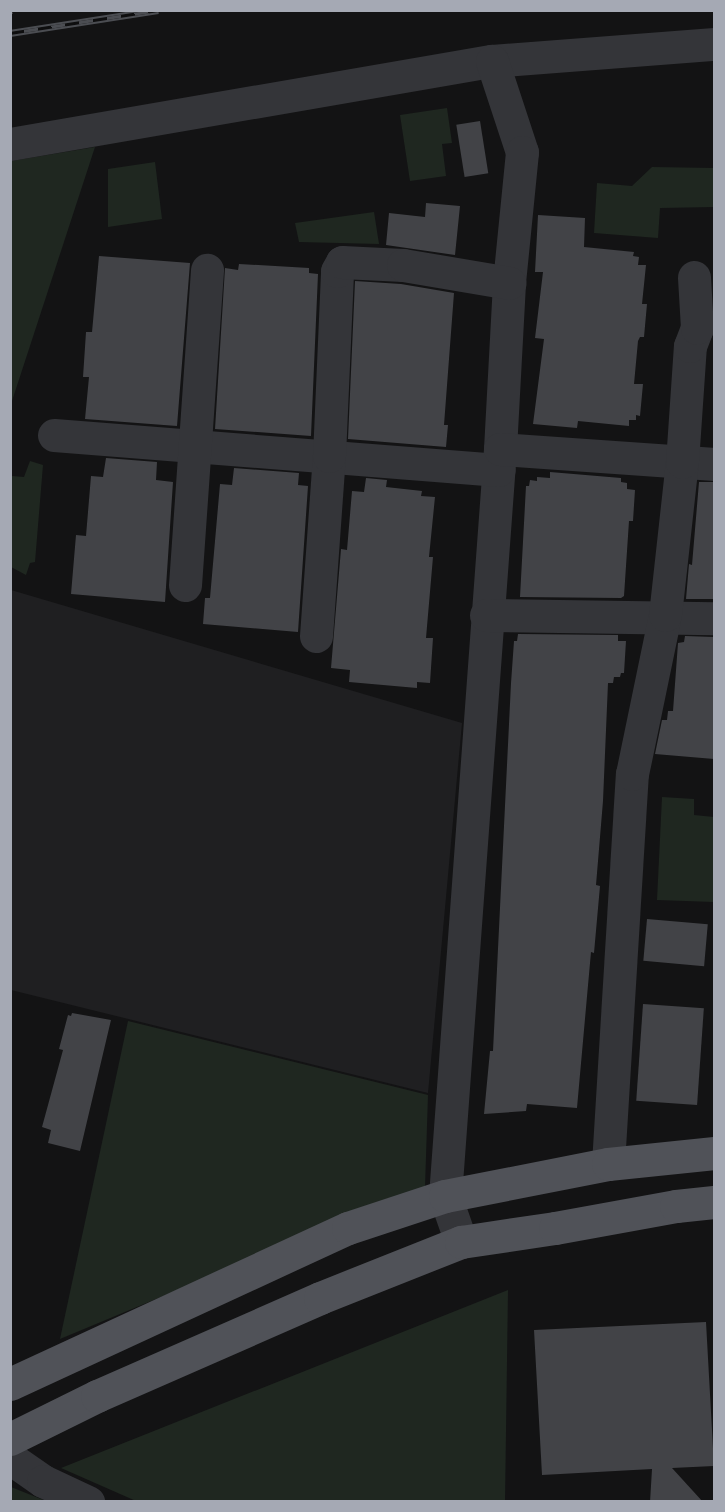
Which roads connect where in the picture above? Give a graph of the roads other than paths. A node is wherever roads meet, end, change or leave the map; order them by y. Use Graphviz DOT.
graph roads {
  1 [pos="714,44"];
  2 [pos="492,61"];
  3 [pos="10,144"];
  4 [pos="207,270"];
  5 [pos="694,277"];
  6 [pos="509,284"];
  7 [pos="54,435"];
  8 [pos="196,446"];
  9 [pos="329,456"];
  10 [pos="499,459"];
  11 [pos="682,462"];
  12 [pos="714,465"];
  13 [pos="185,585"];
  14 [pos="486,615"];
  15 [pos="665,615"];
  16 [pos="714,618"];
  17 [pos="316,636"];
  18 [pos="714,1153"];
  19 [pos="608,1164"];
  20 [pos="445,1196"];
  21 [pos="714,1202"];
  22 [pos="461,1242"];
  23 [pos="10,1384"];
  24 [pos="10,1439"];
  25 [pos="10,1458"];
  26 [pos="88,1502"];
  1 -- 2 [label="street"];
  2 -- 3 [label="street"];
  2 -- 6 [label="street"];
  4 -- 8 [label="street"];
  5 -- 11 [label="street"];
  6 -- 9 [label="street"];
  6 -- 10 [label="street"];
  7 -- 8 [label="street"];
  8 -- 9 [label="street"];
  8 -- 13 [label="street"];
  9 -- 10 [label="street"];
  9 -- 17 [label="street"];
  10 -- 11 [label="street"];
  10 -- 14 [label="street"];
  11 -- 12 [label="street"];
  11 -- 15 [label="street"];
  14 -- 15 [label="street"];
  14 -- 20 [label="street"];
  15 -- 16 [label="street"];
  15 -- 19 [label="street"];
  18 -- 19 [label="main road"];
  19 -- 20 [label="main road"];
  20 -- 22 [label="street"];
  20 -- 23 [label="main road"];
  21 -- 22 [label="main road"];
  22 -- 24 [label="main road"];
  25 -- 26 [label="street"];
}
